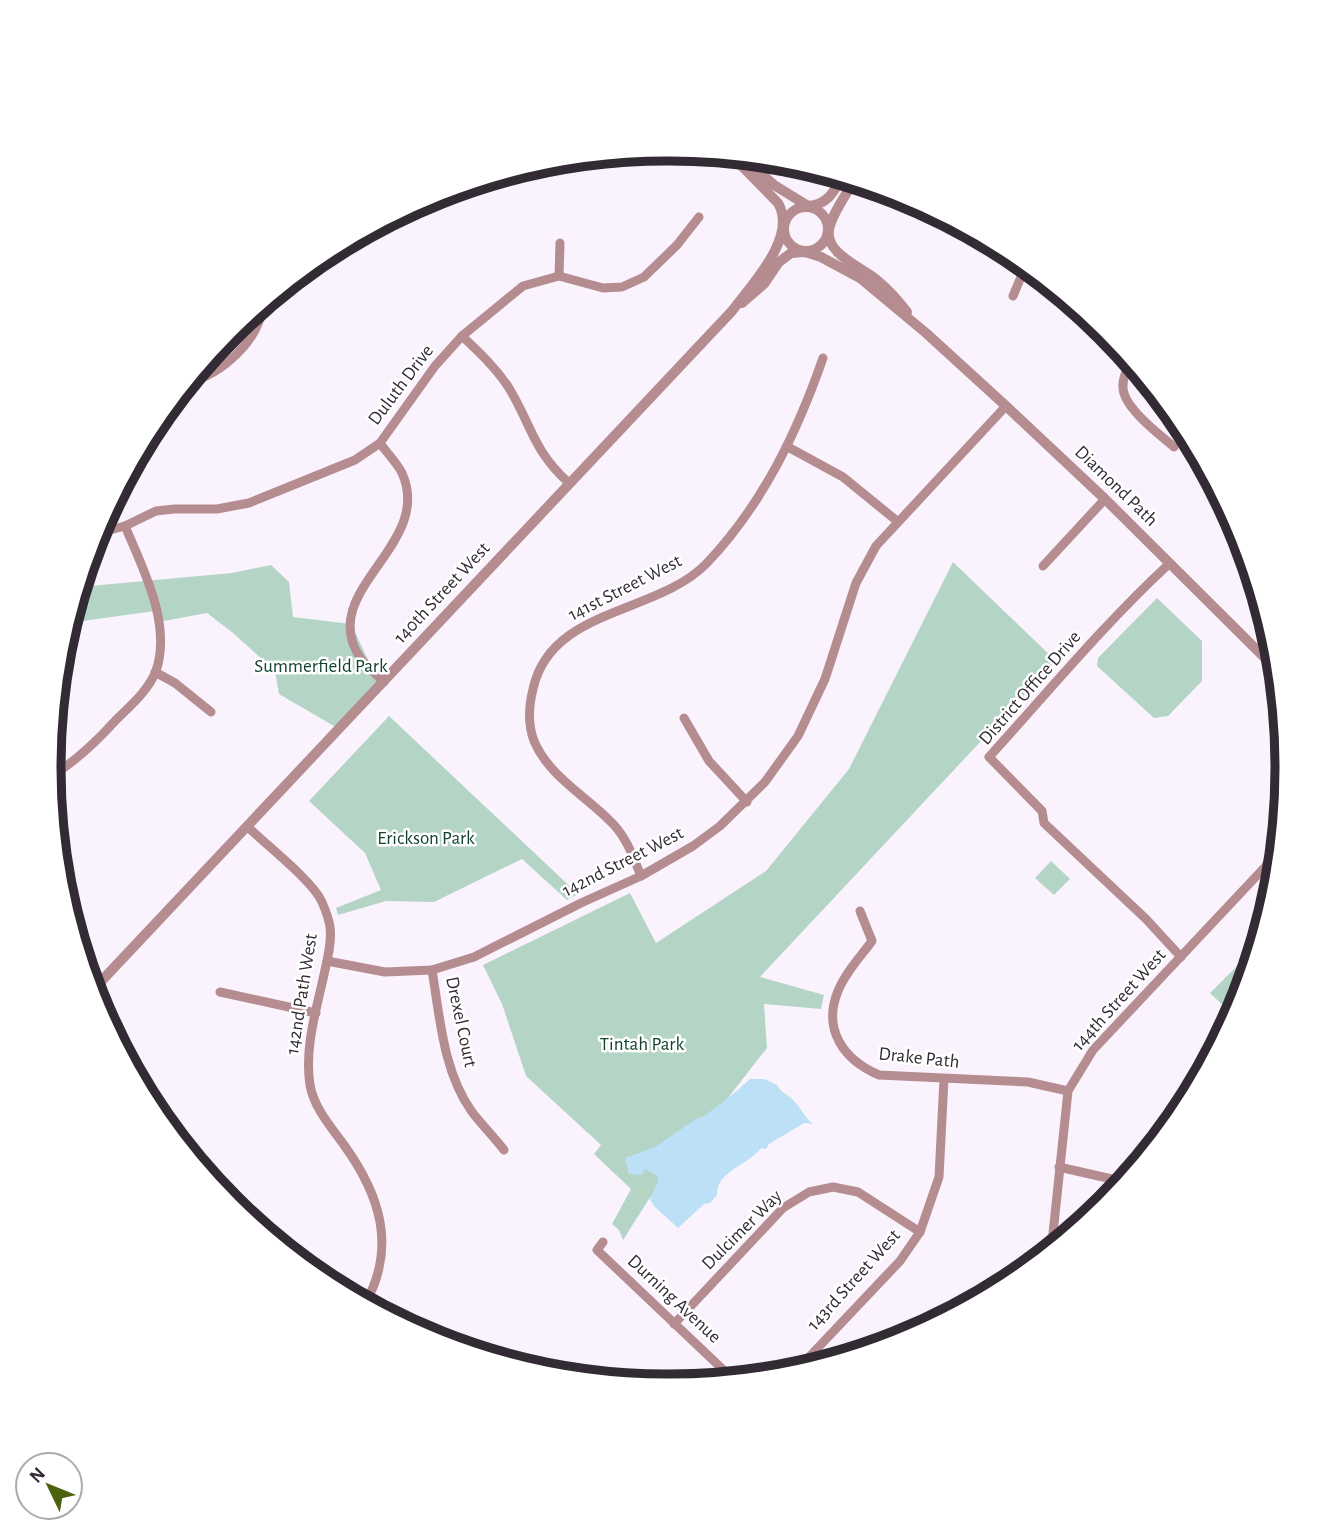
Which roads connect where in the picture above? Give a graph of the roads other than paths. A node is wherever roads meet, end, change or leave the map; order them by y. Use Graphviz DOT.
graph roads {
  1 [pos="742,165"];
  2 [pos="754,167"];
  3 [pos="838,185"];
  4 [pos="850,189"];
  5 [pos="808,206"];
  6 [pos="699,216"];
  7 [pos="784,229"];
  8 [pos="829,230"];
  9 [pos="560,243"];
  10 [pos="805,252"];
  11 [pos="559,275"];
  12 [pos="1022,275"];
  13 [pos="1013,296"];
  14 [pos="732,311"];
  15 [pos="262,316"];
  16 [pos="926,333"];
  17 [pos="462,336"];
  18 [pos="824,358"];
  19 [pos="1127,371"];
  20 [pos="203,379"];
  21 [pos="1006,406"];
  22 [pos="380,443"];
  23 [pos="788,447"];
  24 [pos="1174,447"];
  25 [pos="569,483"];
  26 [pos="1105,499"];
  27 [pos="897,521"];
  28 [pos="125,526"];
  29 [pos="109,530"];
  30 [pos="1170,563"];
  31 [pos="1044,566"];
  32 [pos="1265,658"];
  33 [pos="155,672"];
  34 [pos="384,682"];
  35 [pos="211,712"];
  36 [pos="684,718"];
  37 [pos="61,770"];
  38 [pos="747,802"];
  39 [pos="247,826"];
  40 [pos="1267,864"];
  41 [pos="641,876"];
  42 [pos="860,911"];
  43 [pos="1181,957"];
  44 [pos="327,961"];
  45 [pos="432,970"];
  46 [pos="100,982"];
  47 [pos="220,992"];
  48 [pos="316,1013"];
  49 [pos="944,1079"];
  50 [pos="1068,1091"];
  51 [pos="504,1150"];
  52 [pos="1059,1167"];
  53 [pos="1113,1179"];
  54 [pos="920,1232"];
  55 [pos="1053,1236"];
  56 [pos="603,1242"];
  57 [pos="370,1295"];
  58 [pos="674,1324"];
  59 [pos="808,1358"];
  60 [pos="725,1371"];
  1 -- 7 [label="street, Diamond Path"];
  2 -- 5 [label="street, Diamond Path"];
  3 -- 5 [label="street"];
  4 -- 8 [label="street"];
  5 -- 7 [label="street"];
  5 -- 8 [label="street, Diamond Path"];
  6 -- 11 [label="street"];
  7 -- 10 [label="street, Diamond Path"];
  7 -- 14 [label="street, 140th Street West"];
  8 -- 10 [label="street"];
  8 -- 16 [label="street, Diamond Path"];
  9 -- 11 [label="street"];
  10 -- 14 [label="street, 140th Street West"];
  10 -- 16 [label="street, Diamond Path"];
  11 -- 17 [label="street, Duluth Drive"];
  12 -- 13 [label="street"];
  14 -- 25 [label="street, 140th Street West"];
  15 -- 20 [label="street"];
  16 -- 21 [label="street, Diamond Path"];
  17 -- 22 [label="street, Duluth Drive"];
  17 -- 25 [label="street"];
  18 -- 23 [label="street, 141st Street West"];
  19 -- 24 [label="street"];
  21 -- 26 [label="street, Diamond Path"];
  21 -- 27 [label="street, 142nd Street West"];
  22 -- 28 [label="street, Duluth Drive"];
  22 -- 34 [label="street"];
  23 -- 27 [label="street"];
  23 -- 41 [label="street, 141st Street West"];
  25 -- 34 [label="street, 140th Street West"];
  26 -- 30 [label="street, Diamond Path"];
  26 -- 31 [label="street"];
  27 -- 38 [label="street, 142nd Street West"];
  28 -- 29 [label="street, Duluth Drive"];
  28 -- 33 [label="street"];
  30 -- 32 [label="street, Diamond Path"];
  30 -- 43 [label="street, District Office Drive"];
  33 -- 35 [label="street"];
  33 -- 37 [label="street"];
  34 -- 39 [label="street, 140th Street West"];
  36 -- 38 [label="street"];
  38 -- 41 [label="street, 142nd Street West"];
  39 -- 44 [label="street, 142nd Path West"];
  39 -- 46 [label="street, 140th Street West"];
  40 -- 43 [label="street, 144th Street West"];
  41 -- 45 [label="street, 142nd Street West"];
  42 -- 49 [label="street, Drake Path"];
  43 -- 50 [label="street, 144th Street West"];
  44 -- 45 [label="street, 142nd Street West"];
  44 -- 48 [label="street, 142nd Path West"];
  45 -- 51 [label="street, Drexel Court"];
  47 -- 48 [label="street"];
  48 -- 57 [label="street, 142nd Path West"];
  49 -- 50 [label="street, Drake Path"];
  49 -- 54 [label="street, 143rd Street West"];
  50 -- 52 [label="street, 144th Street West"];
  52 -- 53 [label="street"];
  52 -- 55 [label="street, 144th Street West"];
  54 -- 58 [label="street, Dulcimer Way"];
  54 -- 59 [label="street, 143rd Street West"];
  56 -- 58 [label="street, Durning Avenue"];
  58 -- 60 [label="street, Durning Avenue"];
}
